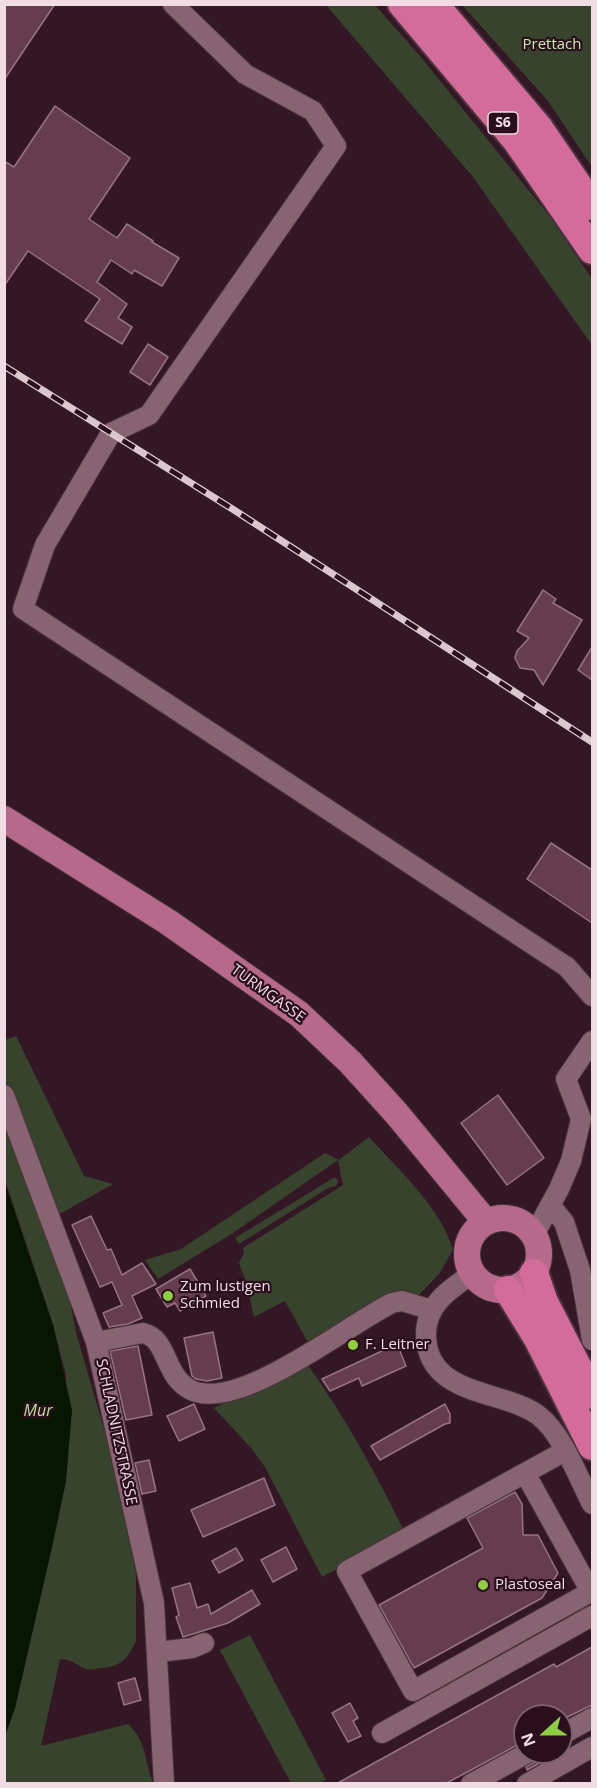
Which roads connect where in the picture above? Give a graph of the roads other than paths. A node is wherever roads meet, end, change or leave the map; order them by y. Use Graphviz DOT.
graph roads {
  1 [pos="173,4"];
  2 [pos="402,4"];
  3 [pos="434,4"];
  4 [pos="592,206"];
  5 [pos="592,250"];
  6 [pos="4,819"];
  7 [pos="592,996"];
  8 [pos="592,1041"];
  9 [pos="4,1095"];
  10 [pos="555,1197"];
  11 [pos="486,1222"];
  12 [pos="534,1235"];
  13 [pos="472,1274"];
  14 [pos="534,1274"];
  15 [pos="508,1290"];
  16 [pos="432,1310"];
  17 [pos="592,1340"];
  18 [pos="96,1342"];
  19 [pos="592,1395"];
  20 [pos="592,1446"];
  21 [pos="565,1451"];
  22 [pos="525,1473"];
  23 [pos="592,1504"];
  24 [pos="592,1592"];
  25 [pos="592,1616"];
  26 [pos="204,1643"];
  27 [pos="158,1652"];
  28 [pos="592,1718"];
  29 [pos="573,1728"];
  30 [pos="382,1733"];
  31 [pos="591,1751"];
  32 [pos="513,1761"];
  33 [pos="164,1784"];
  34 [pos="471,1784"];
  35 [pos="527,1784"];
  1 -- 7 [label="street"];
  2 -- 5 [label="highway, S6"];
  3 -- 4 [label="highway, S6"];
  6 -- 11 [label="main road, TURMGASSE"];
  8 -- 10 [label="street"];
  9 -- 18 [label="street, SCHLADNITZSTRASSE"];
  10 -- 12 [label="street"];
  10 -- 17 [label="street"];
  11 -- 12 [label="main road"];
  11 -- 13 [label="main road"];
  12 -- 14 [label="main road"];
  13 -- 15 [label="main road"];
  13 -- 16 [label="street"];
  14 -- 15 [label="main road"];
  14 -- 19 [label="highway"];
  15 -- 20 [label="highway"];
  16 -- 18 [label="street"];
  16 -- 21 [label="street"];
  18 -- 27 [label="street, SCHLADNITZSTRASSE"];
  21 -- 22 [label="street"];
  21 -- 23 [label="street"];
  22 -- 24 [label="street"];
  22 -- 24 [label="street"];
  25 -- 30 [label="street"];
  26 -- 27 [label="street"];
  27 -- 33 [label="street, SCHLADNITZSTRASSE"];
  28 -- 29 [label="street"];
  31 -- 35 [label="street"];
  32 -- 34 [label="street"];
}
